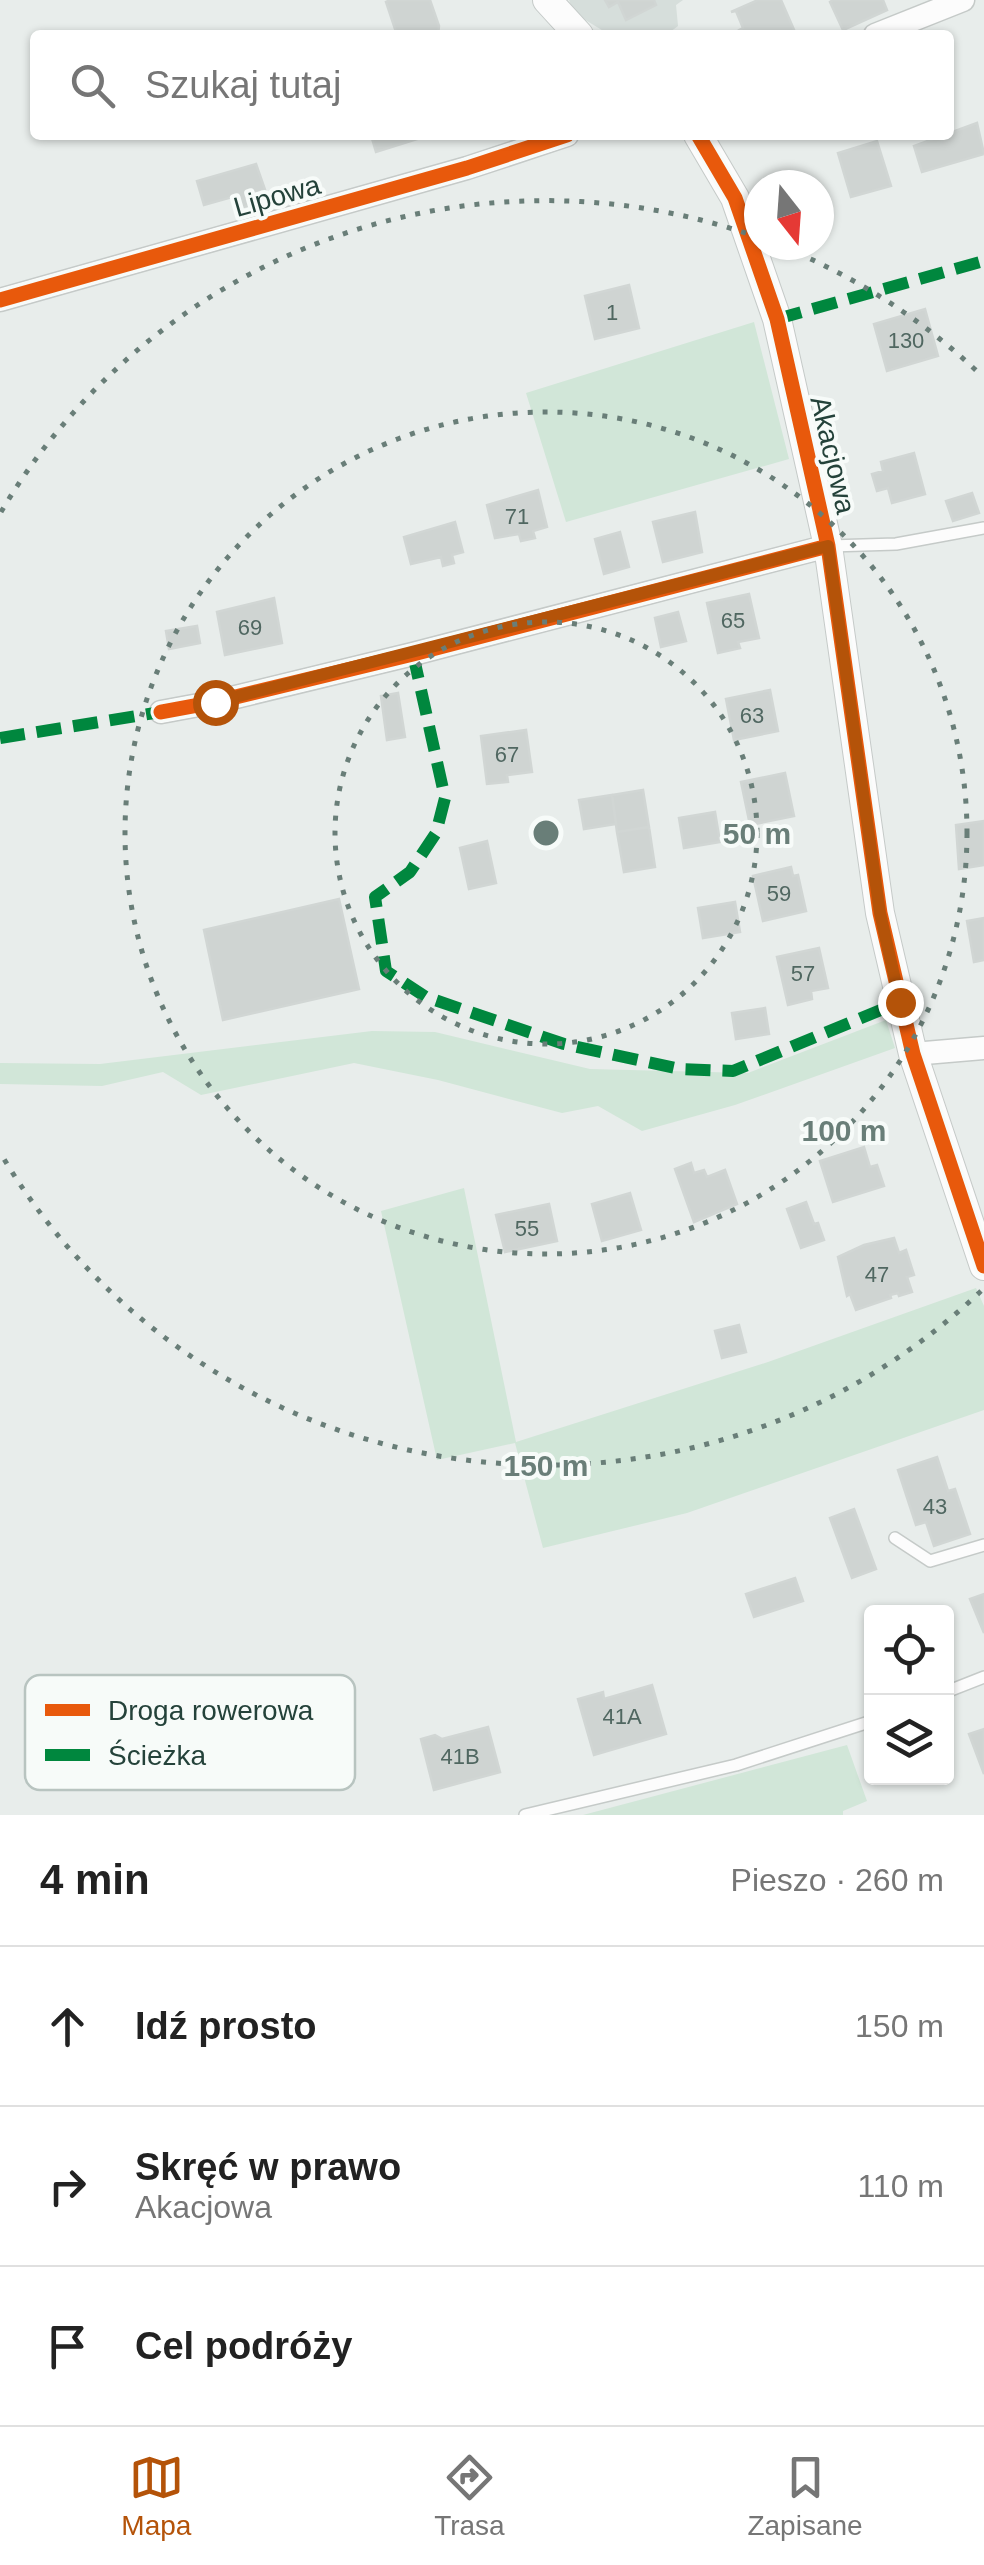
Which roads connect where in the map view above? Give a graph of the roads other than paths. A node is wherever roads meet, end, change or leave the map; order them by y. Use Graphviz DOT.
graph roads {
  1 [pos="547,0"];
  2 [pos="964,0"];
  3 [pos="574,30"];
  4 [pos="887,30"];
  5 [pos="552,140"];
  6 [pos="701,140"];
  7 [pos="0,300"];
  8 [pos="984,528"];
  9 [pos="828,546"];
  10 [pos="161,712"];
  11 [pos="984,1048"];
  12 [pos="912,1054"];
  13 [pos="984,1266"];
  14 [pos="895,1538"];
  15 [pos="984,1544"];
  16 [pos="984,1677"];
  17 [pos="954,1689"];
  18 [pos="864,1723"];
  19 [pos="526,1815"];
  1 -- 3 [label="street"];
  2 -- 4 [label="street"];
  5 -- 7 [label="street, Lipowa"];
  6 -- 9 [label="street, Akacjowa"];
  8 -- 9 [label="lane"];
  9 -- 10 [label="street"];
  9 -- 12 [label="street, Akacjowa"];
  11 -- 12 [label="street"];
  12 -- 13 [label="street, Akacjowa"];
  14 -- 15 [label="lane"];
  16 -- 17 [label="lane"];
  18 -- 19 [label="lane"];
}
